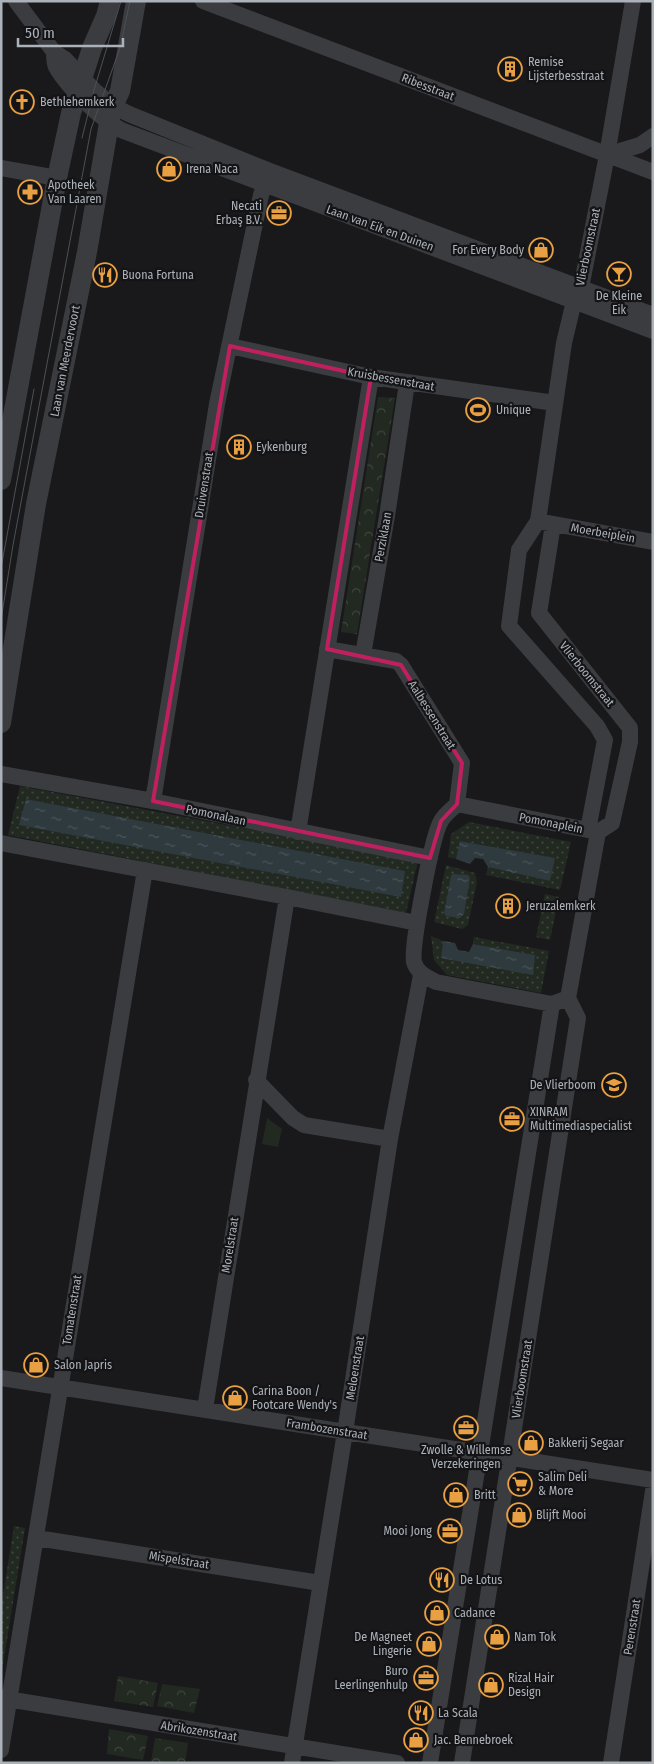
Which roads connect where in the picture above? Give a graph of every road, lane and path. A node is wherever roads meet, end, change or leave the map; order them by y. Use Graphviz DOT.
graph roads {
  1 [pos="16,1"];
  2 [pos="110,1"];
  3 [pos="136,1"];
  4 [pos="203,1"];
  5 [pos="633,1"];
  6 [pos="79,85"];
  7 [pos="111,115"];
  8 [pos="653,136"];
  9 [pos="607,156"];
  10 [pos="1,168"];
  11 [pos="653,172"];
  12 [pos="57,178"];
  13 [pos="267,178"];
  14 [pos="578,294"];
  15 [pos="653,315"];
  16 [pos="653,330"];
  17 [pos="230,346"];
  18 [pos="371,377"];
  19 [pos="407,383"];
  20 [pos="555,403"];
  21 [pos="1,480"];
  22 [pos="546,523"];
  23 [pos="653,542"];
  24 [pos="327,648"];
  25 [pos="363,655"];
  26 [pos="1,723"];
  27 [pos="1,774"];
  28 [pos="153,801"];
  29 [pos="457,804"];
  30 [pos="593,831"];
  31 [pos="298,832"];
  32 [pos="1,843"];
  33 [pos="430,858"];
  34 [pos="145,870"];
  35 [pos="287,897"];
  36 [pos="417,923"];
  37 [pos="422,975"];
  38 [pos="560,1001"];
  39 [pos="256,1080"];
  40 [pos="390,1139"];
  41 [pos="1,1378"];
  42 [pos="59,1387"];
  43 [pos="205,1409"];
  44 [pos="345,1432"];
  45 [pos="480,1453"];
  46 [pos="510,1457"];
  47 [pos="653,1480"];
  48 [pos="653,1491"];
  49 [pos="37,1538"];
  50 [pos="320,1582"];
  51 [pos="5,1698"];
  52 [pos="295,1746"];
  53 [pos="1,1750"];
  54 [pos="292,1763"];
  55 [pos="397,1763"];
  56 [pos="430,1763"];
  57 [pos="462,1763"];
  58 [pos="611,1763"];
  1 -- 6 [label="street, Laan van Eik en Duinen"];
  2 -- 6 [label="street"];
  3 -- 7 [label="street, Laan van Meerdervoort"];
  4 -- 9 [label="street, Ribesstraat"];
  5 -- 9 [label="street, Vlierboomstraat"];
  6 -- 7 [label="street, Laan van Eik en Duinen"];
  6 -- 12 [label="street"];
  7 -- 13 [label="street, Laan van Eik en Duinen"];
  7 -- 26 [label="street, Laan van Meerdervoort"];
  8 -- 9 [label="street"];
  9 -- 11 [label="street, Ribesstraat"];
  9 -- 14 [label="street, Vlierboomstraat"];
  10 -- 12 [label="street"];
  12 -- 21 [label="street"];
  13 -- 14 [label="street, Laan van Eik en Duinen"];
  13 -- 17 [label="street, Druivenstraat"];
  14 -- 15 [label="street, Laan van Eik en Duinen"];
  14 -- 16 [label="street, Laan van Eik en Duinen"];
  14 -- 20 [label="street, Vlierboomstraat"];
  17 -- 18 [label="street, Kruisbessenstraat"];
  17 -- 28 [label="street, Druivenstraat"];
  18 -- 19 [label="street, Kruisbessenstraat"];
  18 -- 24 [label="street"];
  19 -- 20 [label="street, Kruisbessenstraat"];
  19 -- 25 [label="street, Perziklaan"];
  20 -- 22 [label="street, Vlierboomstraat"];
  22 -- 23 [label="street, Moerbeiplein"];
  22 -- 30 [label="street, Vlierboomstraat"];
  22 -- 30 [label="street, Vlierboomstraat"];
  24 -- 25 [label="street"];
  24 -- 31 [label="street"];
  25 -- 29 [label="street, Aalbessenstraat"];
  27 -- 28 [label="street, Pomonalaan"];
  28 -- 31 [label="street, Pomonalaan"];
  29 -- 30 [label="street, Pomonaplein"];
  29 -- 33 [label="street"];
  30 -- 38 [label="street, Pomonaplein"];
  31 -- 33 [label="street, Pomonalaan"];
  32 -- 34 [label="street"];
  33 -- 36 [label="street"];
  34 -- 35 [label="street"];
  34 -- 42 [label="street, Tomatenstraat"];
  35 -- 36 [label="street"];
  35 -- 39 [label="street, Morelstraat"];
  36 -- 37 [label="street"];
  37 -- 38 [label="street"];
  37 -- 40 [label="street, Meloenstraat"];
  38 -- 45 [label="street"];
  38 -- 46 [label="street, Vlierboomstraat"];
  39 -- 40 [label="street"];
  39 -- 43 [label="street, Morelstraat"];
  40 -- 44 [label="street, Meloenstraat"];
  41 -- 42 [label="street, Frambozenstraat"];
  42 -- 43 [label="street, Frambozenstraat"];
  42 -- 49 [label="street, Tomatenstraat"];
  43 -- 44 [label="street, Frambozenstraat"];
  44 -- 45 [label="street, Frambozenstraat"];
  44 -- 50 [label="street, Meloenstraat"];
  45 -- 46 [label="street, Frambozenstraat"];
  45 -- 56 [label="street"];
  46 -- 47 [label="street, Frambozenstraat"];
  46 -- 57 [label="street, Vlierboomstraat"];
  48 -- 58 [label="street, Perenstraat"];
  49 -- 50 [label="street, Mispelstraat"];
  49 -- 51 [label="street, Tomatenstraat"];
  50 -- 52 [label="street, Meloenstraat"];
  51 -- 52 [label="street, Abrikozenstraat"];
  51 -- 53 [label="street, Tomatenstraat"];
  52 -- 54 [label="street, Meloenstraat"];
  52 -- 55 [label="street, Abrikozenstraat"];
}
